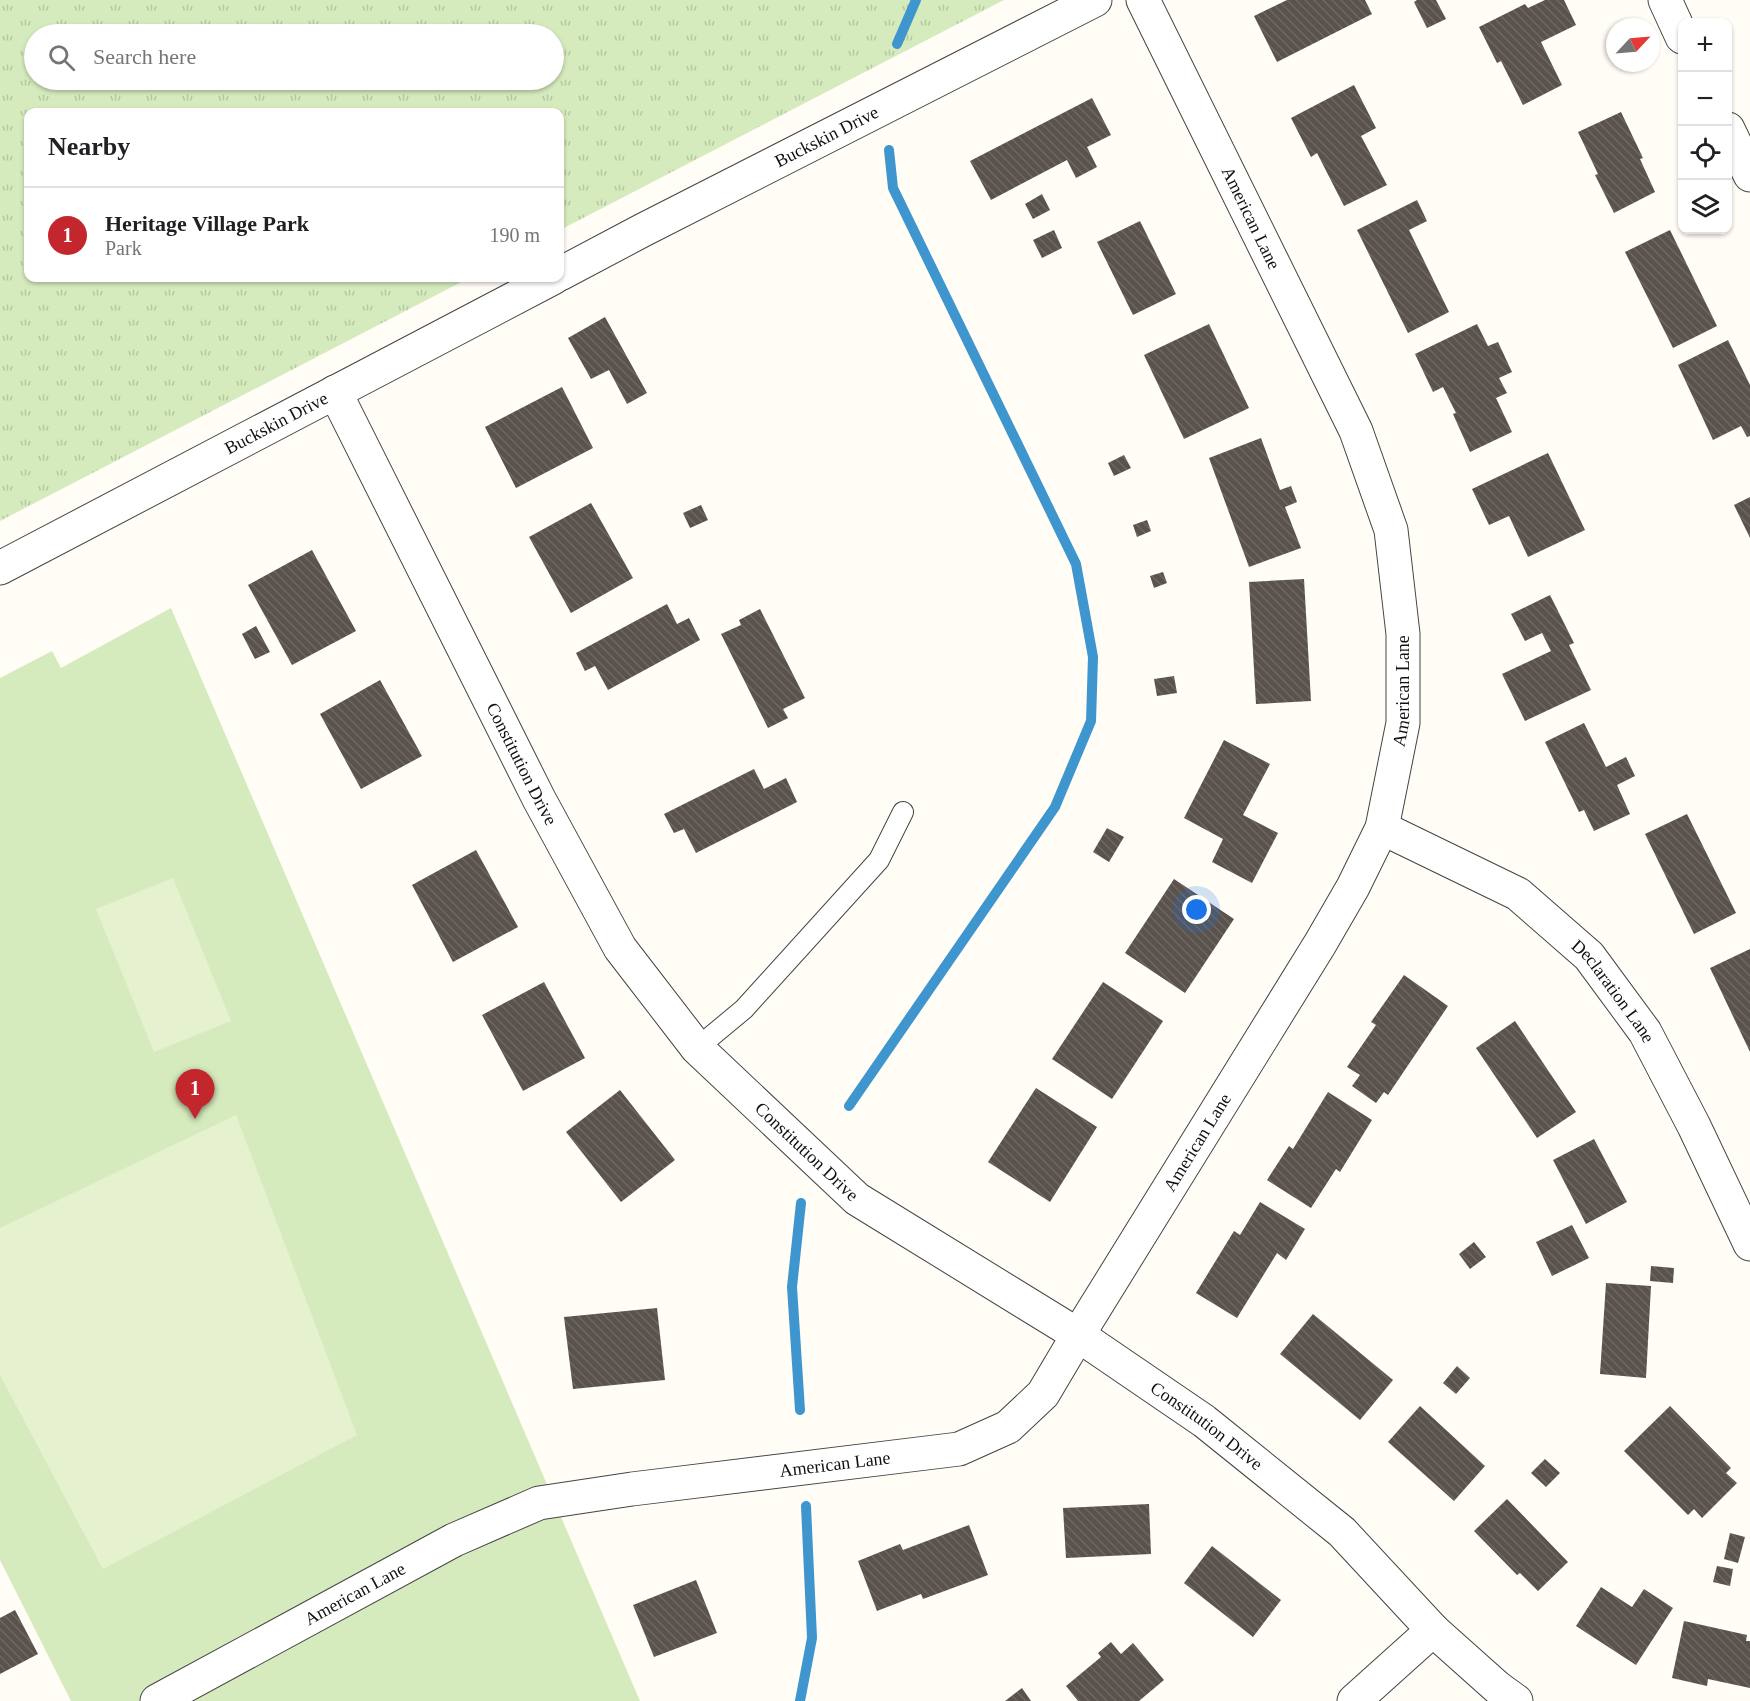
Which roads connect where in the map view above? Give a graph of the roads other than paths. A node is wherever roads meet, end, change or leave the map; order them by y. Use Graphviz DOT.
graph roads {
  1 [pos="1095,0"];
  2 [pos="1143,0"];
  3 [pos="1665,0"];
  4 [pos="1678,27"];
  5 [pos="1732,137"];
  6 [pos="1750,175"];
  7 [pos="564,272"];
  8 [pos="545,282"];
  9 [pos="335,392"];
  10 [pos="0,568"];
  11 [pos="903,812"];
  12 [pos="1382,828"];
  13 [pos="697,1048"];
  14 [pos="1750,1244"];
  15 [pos="1078,1335"];
  16 [pos="1432,1630"];
  17 [pos="157,1701"];
  18 [pos="1354,1701"];
  19 [pos="1516,1701"];
  1 -- 7 [label="street, Buckskin Drive"];
  2 -- 12 [label="street, American Lane"];
  3 -- 4 [label="street"];
  5 -- 6 [label="street"];
  8 -- 9 [label="street, Buckskin Drive"];
  9 -- 10 [label="street, Buckskin Drive"];
  9 -- 13 [label="street, Constitution Drive"];
  11 -- 13 [label="lane"];
  12 -- 14 [label="street, Declaration Lane"];
  12 -- 15 [label="street, American Lane"];
  13 -- 15 [label="street, Constitution Drive"];
  15 -- 16 [label="street, Constitution Drive"];
  15 -- 17 [label="street, American Lane"];
  16 -- 18 [label="street"];
  16 -- 19 [label="street, Constitution Drive"];
}
